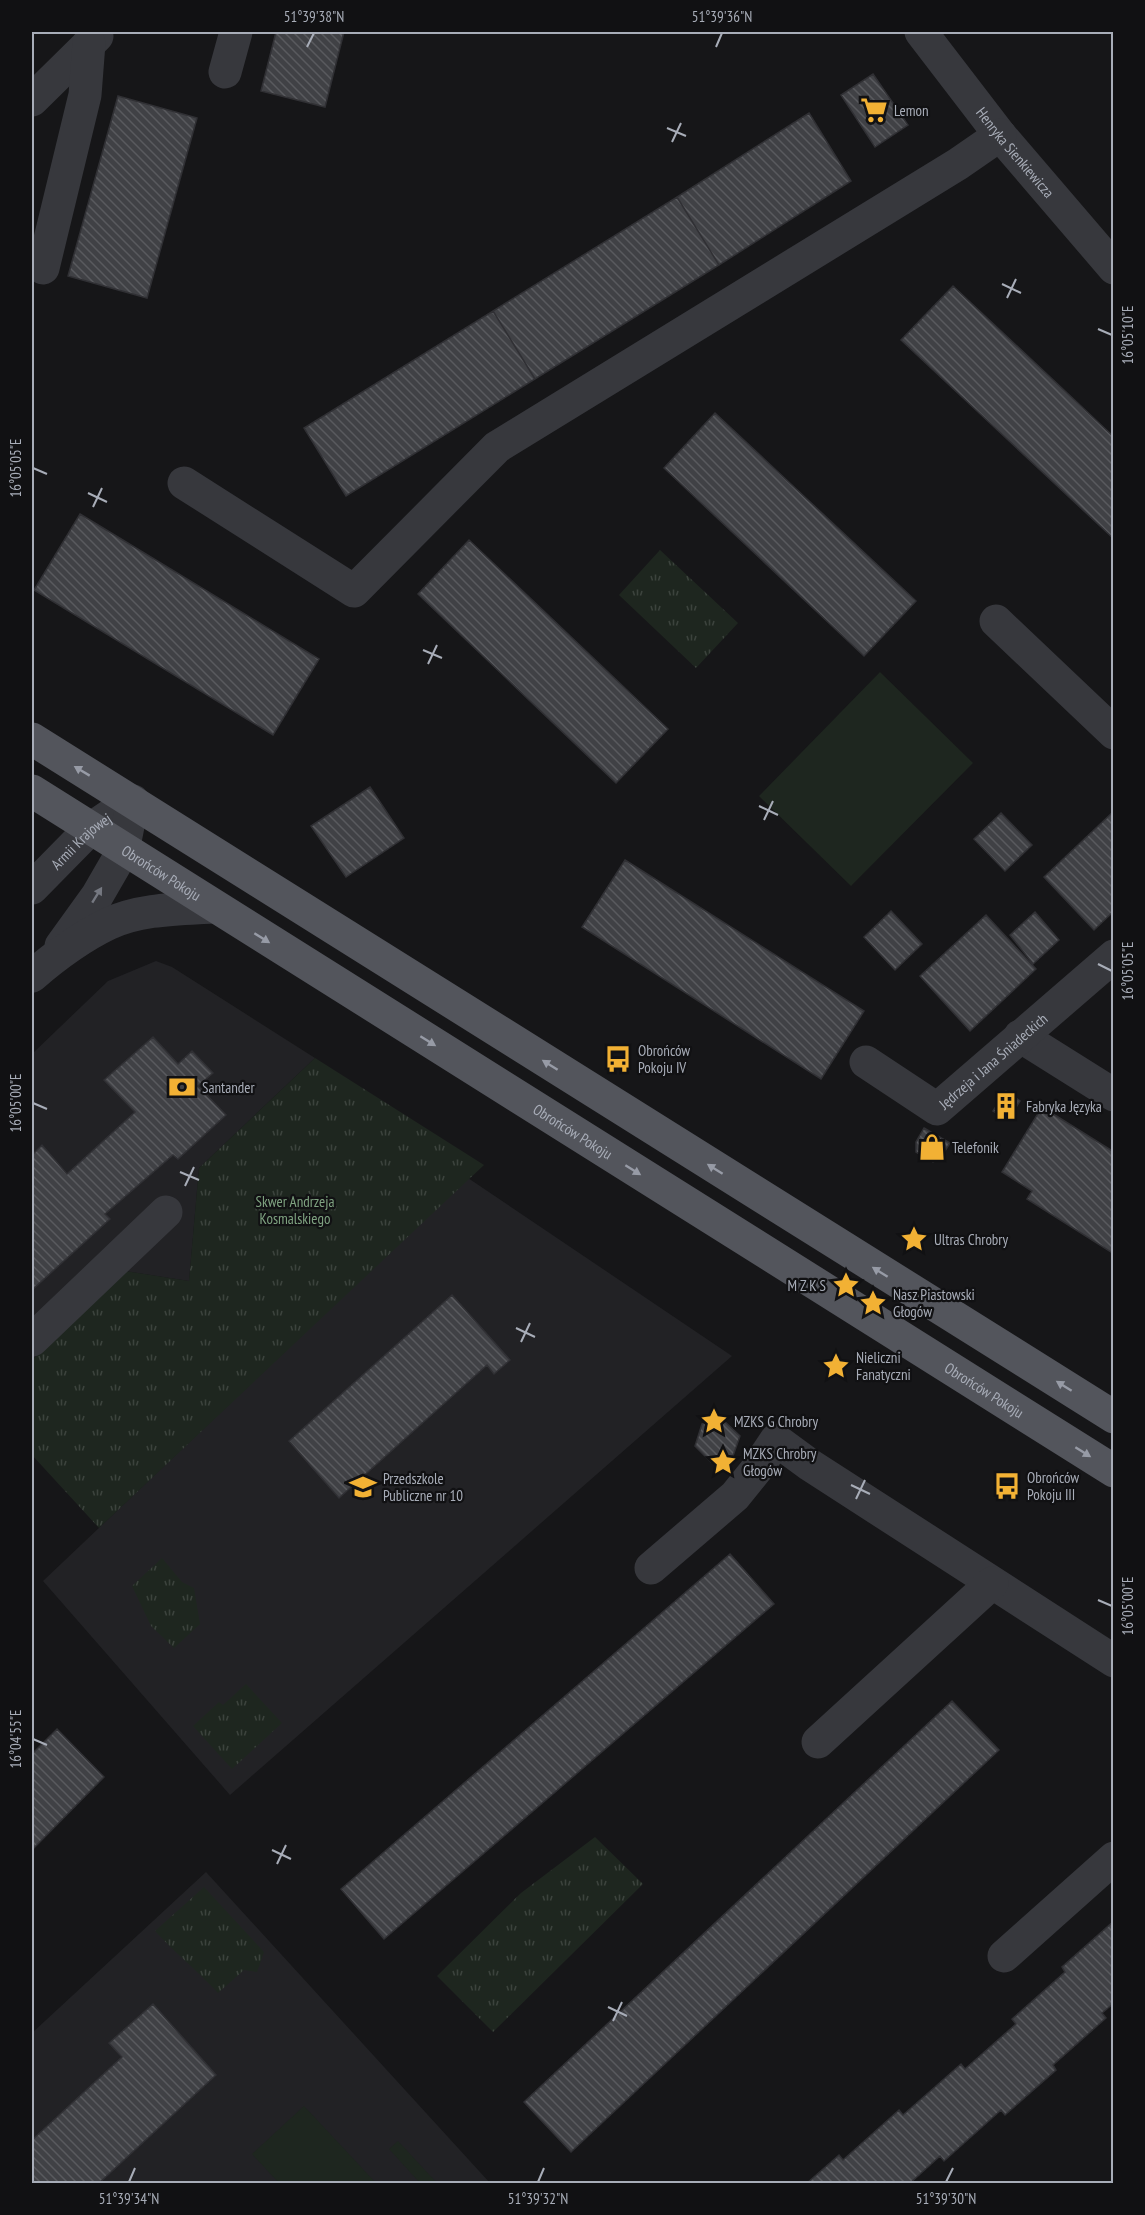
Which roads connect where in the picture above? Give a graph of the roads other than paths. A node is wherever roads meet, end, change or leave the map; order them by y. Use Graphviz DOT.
graph roads {
  1 [pos="236,32"];
  2 [pos="921,32"];
  3 [pos="95,37"];
  4 [pos="225,72"];
  5 [pos="32,100"];
  6 [pos="1000,135"];
  7 [pos="43,268"];
  8 [pos="1113,268"];
  9 [pos="184,483"];
  10 [pos="996,621"];
  11 [pos="1113,733"];
  12 [pos="32,739"];
  13 [pos="32,791"];
  14 [pos="133,801"];
  15 [pos="89,830"];
  16 [pos="123,851"];
  17 [pos="32,888"];
  18 [pos="212,907"];
  19 [pos="1113,956"];
  20 [pos="41,968"];
  21 [pos="1020,1036"];
  22 [pos="866,1062"];
  23 [pos="1113,1095"];
  24 [pos="166,1212"];
  25 [pos="32,1340"];
  26 [pos="1113,1417"];
  27 [pos="1113,1472"];
  28 [pos="651,1568"];
  29 [pos="992,1583"];
  30 [pos="1113,1661"];
  31 [pos="818,1742"];
  32 [pos="1113,1858"];
  33 [pos="1004,1956"];
  1 -- 4 [label="street"];
  2 -- 6 [label="street, Henryka Sienkiewicza"];
  3 -- 5 [label="street"];
  3 -- 7 [label="street"];
  6 -- 8 [label="street, Henryka Sienkiewicza"];
  6 -- 9 [label="street"];
  10 -- 11 [label="street"];
  14 -- 12 [label="main road, one-way"];
  13 -- 15 [label="main road, Obrońców Pokoju"];
  14 -- 15 [label="street, Armii Krajowej"];
  14 -- 16 [label="street, Armii Krajowej"];
  26 -- 14 [label="main road, one-way"];
  15 -- 16 [label="main road, Obrońców Pokoju"];
  15 -- 17 [label="street, Armii Krajowej"];
  16 -- 18 [label="main road, Obrońców Pokoju"];
  20 -- 16 [label="street, Armii Krajowej, one-way"];
  18 -- 20 [label="street, Armii Krajowej"];
  18 -- 27 [label="main road, Obrońców Pokoju, one-way"];
  19 -- 21 [label="street, Jędrzeja i Jana Śniadeckich"];
  21 -- 22 [label="street, Jędrzeja i Jana Śniadeckich"];
  21 -- 23 [label="street"];
  24 -- 25 [label="street"];
  28 -- 29 [label="street"];
  29 -- 30 [label="street"];
  29 -- 31 [label="street"];
  32 -- 33 [label="street"];
}
